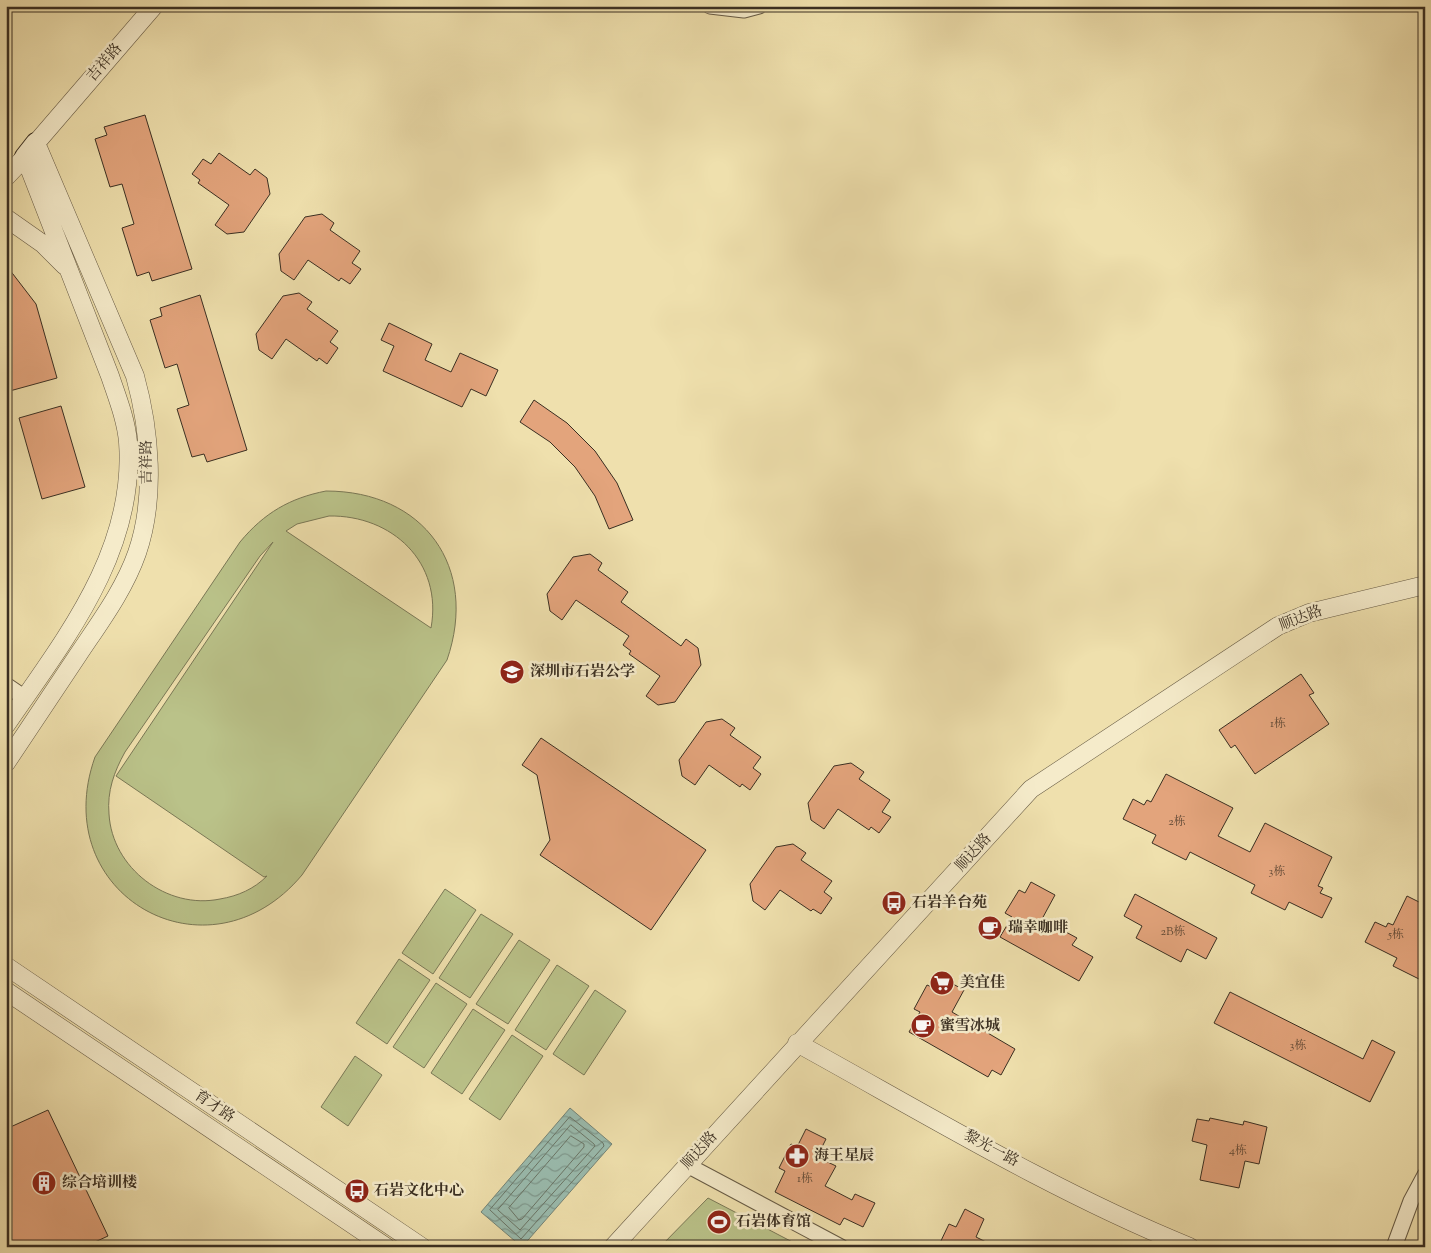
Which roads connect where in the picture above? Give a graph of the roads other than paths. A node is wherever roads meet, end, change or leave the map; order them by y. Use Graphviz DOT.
graph roads {
  1 [pos="154,6"];
  2 [pos="710,6"];
  3 [pos="759,6"];
  4 [pos="30,150"];
  5 [pos="6,177"];
  6 [pos="6,218"];
  7 [pos="69,270"];
  8 [pos="1425,584"];
  9 [pos="6,685"];
  10 [pos="25,698"];
  11 [pos="6,725"];
  12 [pos="6,763"];
  13 [pos="6,966"];
  14 [pos="6,991"];
  15 [pos="797,1043"];
  16 [pos="687,1165"];
  17 [pos="1425,1175"];
  18 [pos="386,1247"];
  19 [pos="422,1247"];
  20 [pos="613,1247"];
  21 [pos="841,1247"];
  22 [pos="1190,1247"];
  23 [pos="1394,1247"];
  1 -- 4 [label="street, 吉祥路"];
  2 -- 3 [label="street"];
  4 -- 5 [label="street"];
  4 -- 7 [label="street, 吉祥路"];
  4 -- 12 [label="street, 吉祥路"];
  6 -- 7 [label="street"];
  7 -- 10 [label="street, 吉祥路"];
  8 -- 15 [label="street, 顺达路"];
  9 -- 10 [label="street"];
  10 -- 11 [label="street, 吉祥路"];
  13 -- 19 [label="street, 育才路"];
  14 -- 18 [label="street, 育才路"];
  15 -- 16 [label="street, 顺达路"];
  15 -- 22 [label="street, 黎光一路"];
  16 -- 20 [label="street, 顺达路"];
  16 -- 21 [label="street"];
  17 -- 23 [label="street"];
}
